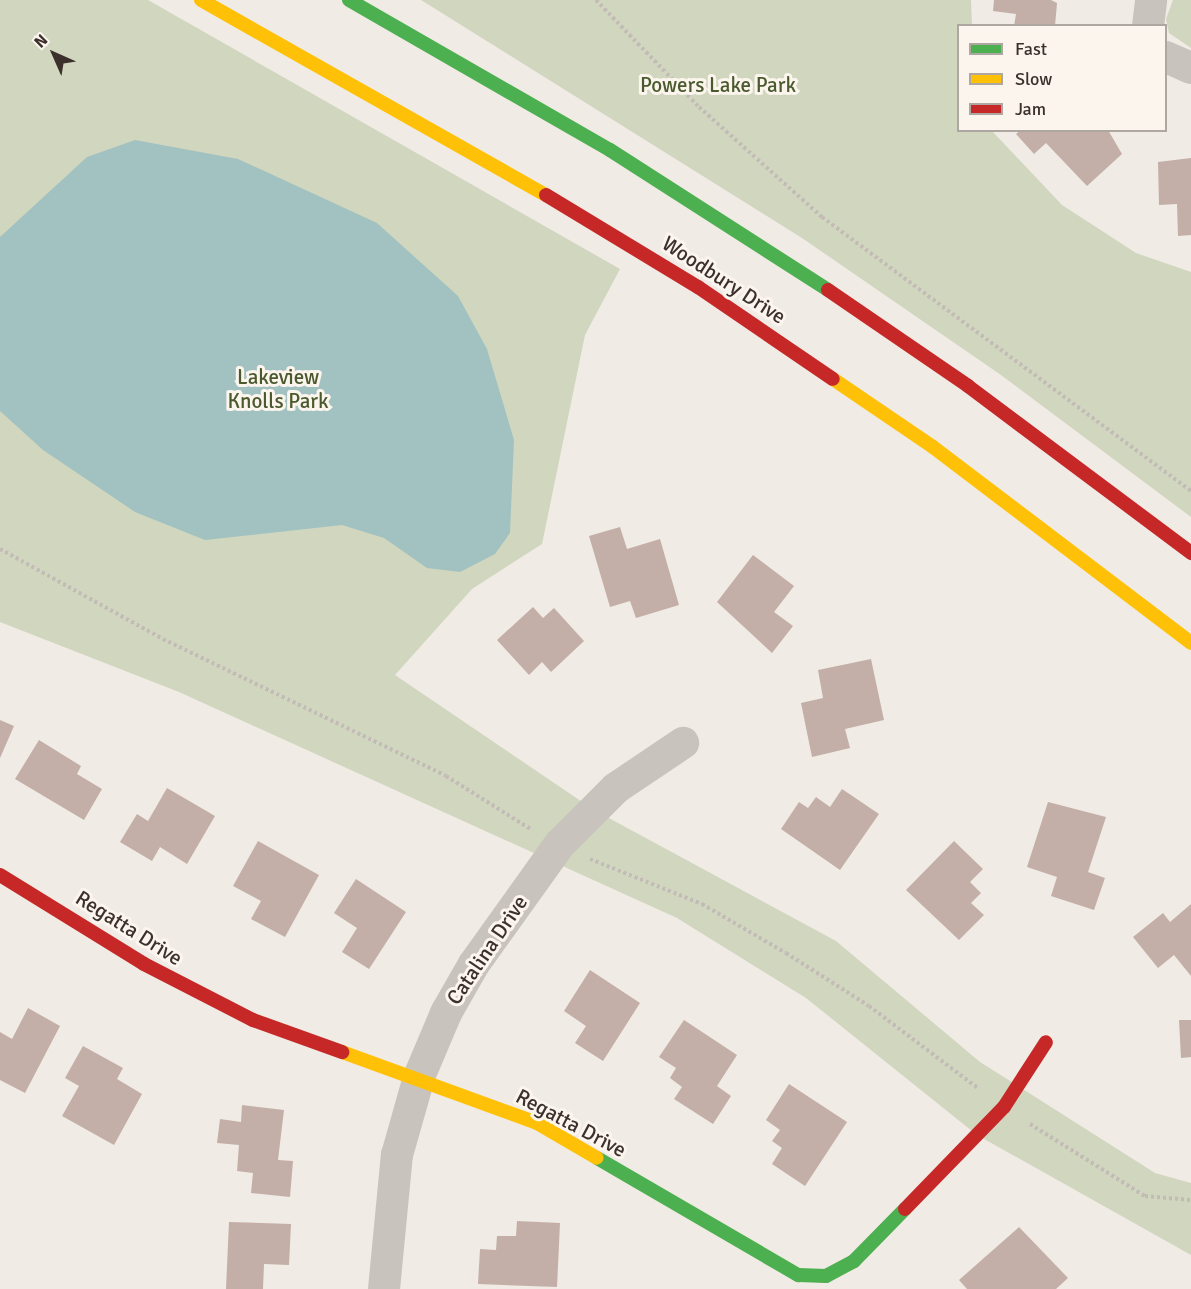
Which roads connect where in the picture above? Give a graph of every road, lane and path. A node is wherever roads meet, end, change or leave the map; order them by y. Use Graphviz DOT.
graph roads {
  1 [pos="201,0"];
  2 [pos="350,0"];
  3 [pos="597,0"];
  4 [pos="1151,0"];
  5 [pos="1148,24"];
  6 [pos="1167,57"];
  7 [pos="1191,68"];
  8 [pos="1191,491"];
  9 [pos="0,549"];
  10 [pos="1191,553"];
  11 [pos="1191,643"];
  12 [pos="683,743"];
  13 [pos="537,832"];
  14 [pos="584,856"];
  15 [pos="0,875"];
  16 [pos="1046,1042"];
  17 [pos="419,1077"];
  18 [pos="976,1088"];
  19 [pos="1031,1124"];
  20 [pos="1191,1200"];
  21 [pos="384,1289"];
  1 -- 11 [label="main road, Woodbury Drive"];
  2 -- 10 [label="main road"];
  3 -- 8 [label="path"];
  4 -- 5 [label="street"];
  6 -- 7 [label="street"];
  9 -- 13 [label="path"];
  12 -- 17 [label="street, Catalina Drive"];
  14 -- 18 [label="path"];
  15 -- 17 [label="main road, Regatta Drive"];
  16 -- 17 [label="main road, Regatta Drive"];
  17 -- 21 [label="street, Catalina Drive"];
  19 -- 20 [label="path"];
}
